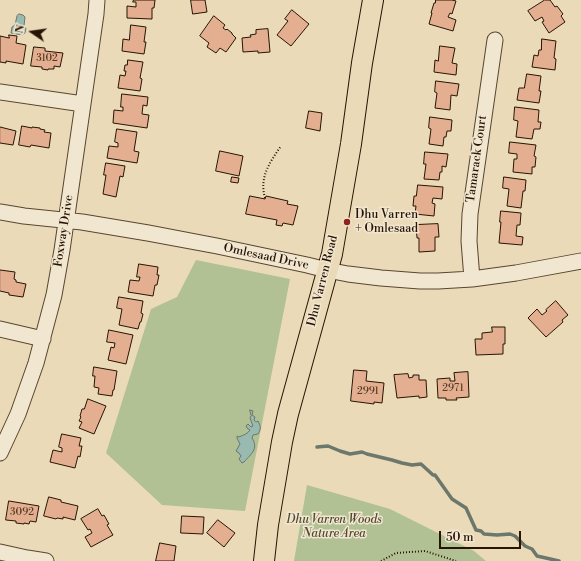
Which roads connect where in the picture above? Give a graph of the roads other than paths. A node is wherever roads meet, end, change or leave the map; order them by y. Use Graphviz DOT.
graph roads {
  1 [pos="96,0"];
  2 [pos="373,0"];
  3 [pos="495,40"];
  4 [pos="0,92"];
  5 [pos="83,104"];
  6 [pos="0,212"];
  7 [pos="66,220"];
  8 [pos="581,261"];
  9 [pos="327,270"];
  10 [pos="472,279"];
  11 [pos="0,329"];
  12 [pos="43,339"];
  13 [pos="0,453"];
  14 [pos="0,552"];
  15 [pos="46,561"];
  16 [pos="264,561"];
  1 -- 5 [label="street, Foxway Drive"];
  2 -- 9 [label="main road, Dhu Varren Road"];
  3 -- 10 [label="street, Tamarack Court"];
  4 -- 5 [label="street"];
  5 -- 7 [label="street, Foxway Drive"];
  6 -- 7 [label="street, Omlesaad Drive"];
  7 -- 9 [label="street, Omlesaad Drive"];
  7 -- 12 [label="street, Foxway Drive"];
  8 -- 10 [label="street, Omlesaad Drive"];
  9 -- 10 [label="street, Omlesaad Drive"];
  9 -- 16 [label="main road, Dhu Varren Road"];
  11 -- 12 [label="street"];
  12 -- 13 [label="street, Foxway Drive"];
  14 -- 15 [label="street"];
}
